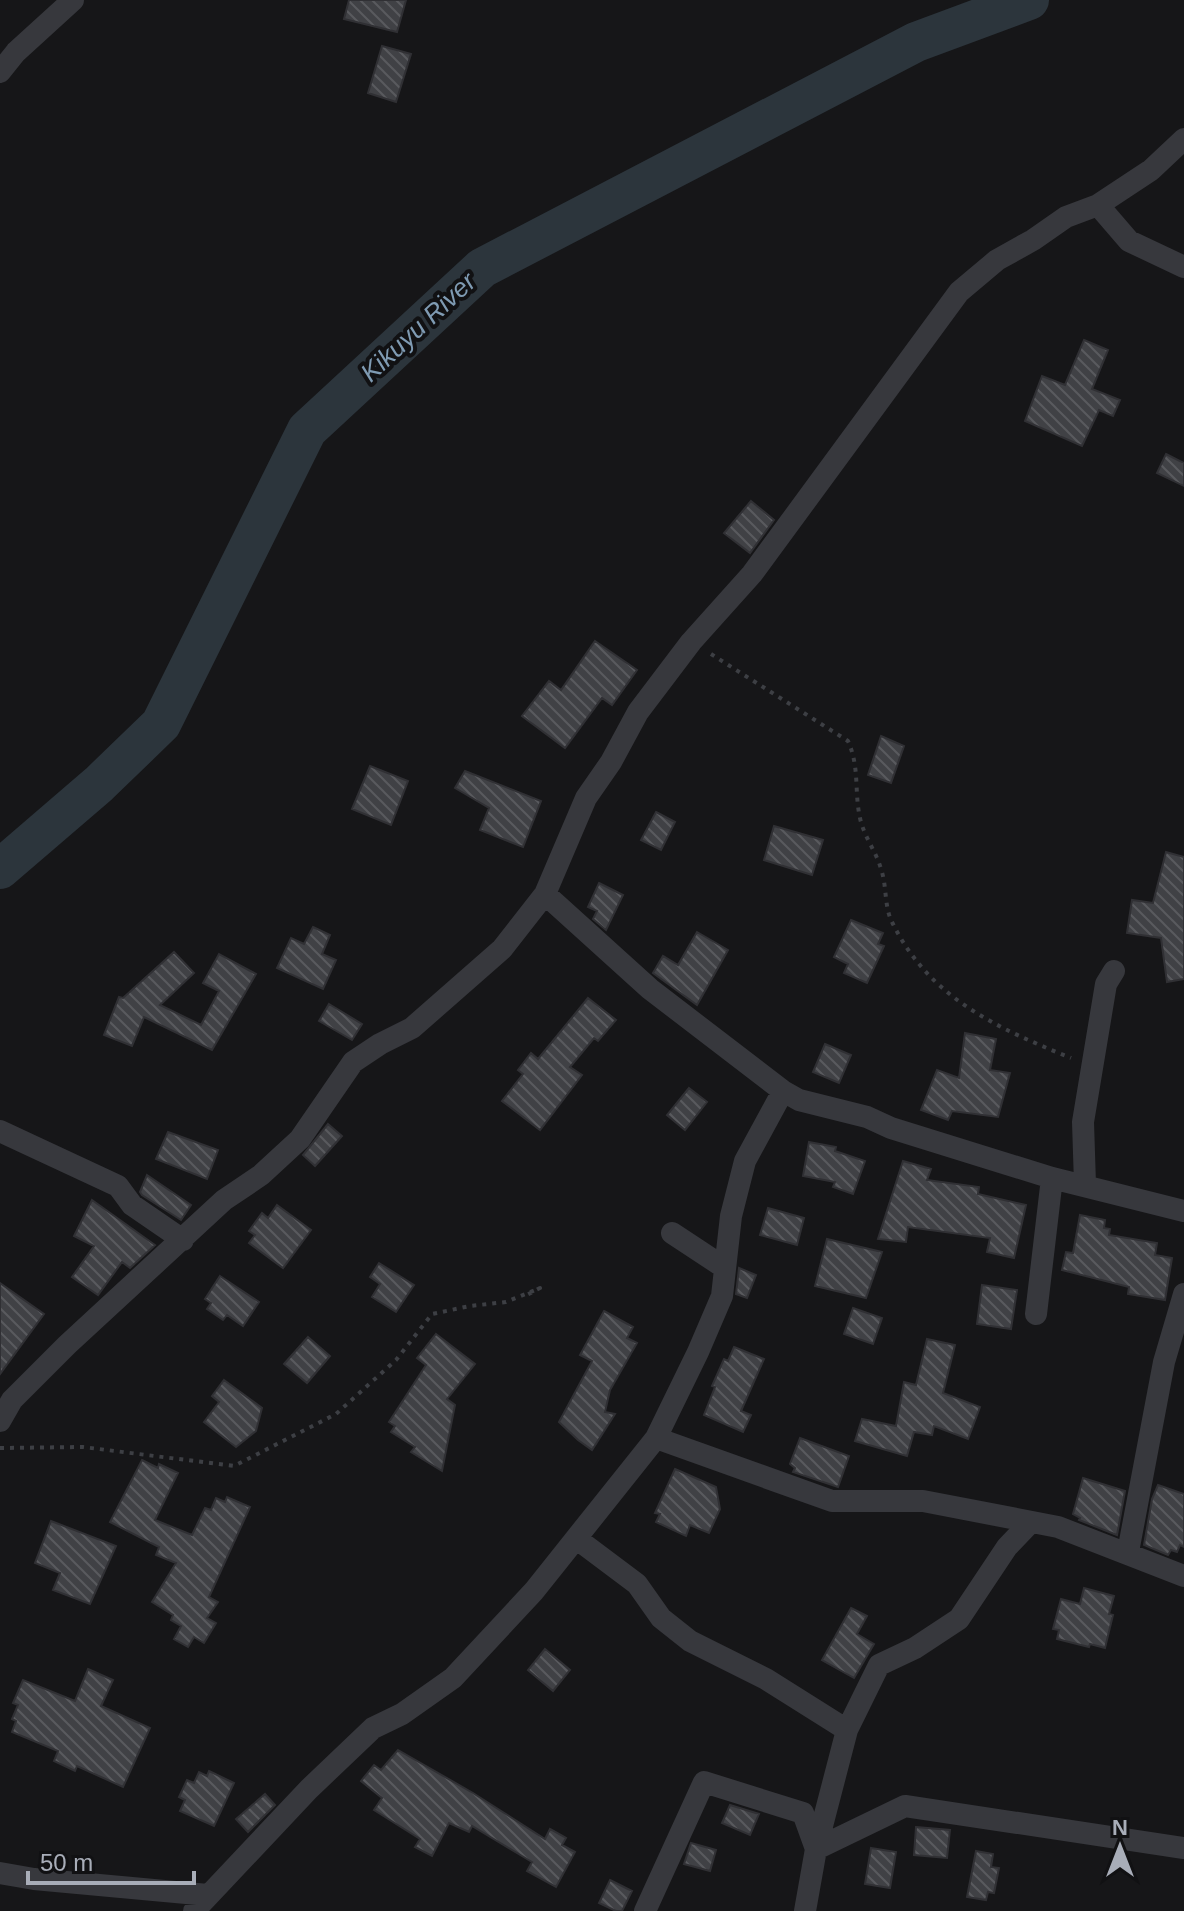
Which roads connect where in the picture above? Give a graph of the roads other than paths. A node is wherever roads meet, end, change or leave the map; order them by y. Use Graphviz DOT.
graph roads {
  1 [pos="73,0"];
  2 [pos="0,72"];
  3 [pos="1184,139"];
  4 [pos="1098,205"];
  5 [pos="1184,267"];
  6 [pos="545,894"];
  7 [pos="1114,971"];
  8 [pos="783,1091"];
  9 [pos="0,1131"];
  10 [pos="1052,1178"];
  11 [pos="1085,1184"];
  12 [pos="1184,1211"];
  13 [pos="672,1233"];
  14 [pos="183,1240"];
  15 [pos="725,1268"];
  16 [pos="1184,1294"];
  17 [pos="1036,1314"];
  18 [pos="0,1421"];
  19 [pos="656,1438"];
  20 [pos="1030,1523"];
  21 [pos="577,1539"];
  22 [pos="1128,1552"];
  23 [pos="1184,1576"];
  24 [pos="847,1730"];
  25 [pos="1184,1848"];
  26 [pos="816,1849"];
  27 [pos="0,1873"];
  28 [pos="201,1903"];
  29 [pos="645,1911"];
  30 [pos="805,1911"];
  1 -- 2 [label="street"];
  3 -- 4 [label="street"];
  4 -- 5 [label="street"];
  4 -- 6 [label="street"];
  6 -- 8 [label="street"];
  6 -- 14 [label="street"];
  7 -- 11 [label="street"];
  8 -- 10 [label="street"];
  8 -- 15 [label="street"];
  9 -- 14 [label="street"];
  10 -- 11 [label="street"];
  10 -- 17 [label="street"];
  11 -- 12 [label="street"];
  13 -- 15 [label="street"];
  14 -- 18 [label="street"];
  15 -- 19 [label="street"];
  16 -- 22 [label="street"];
  19 -- 20 [label="street"];
  19 -- 21 [label="street"];
  20 -- 22 [label="street"];
  20 -- 24 [label="street"];
  21 -- 24 [label="street"];
  21 -- 28 [label="street"];
  22 -- 23 [label="street"];
  24 -- 26 [label="street"];
  25 -- 26 [label="street"];
  26 -- 29 [label="street"];
  26 -- 30 [label="street"];
  27 -- 28 [label="street"];
}
